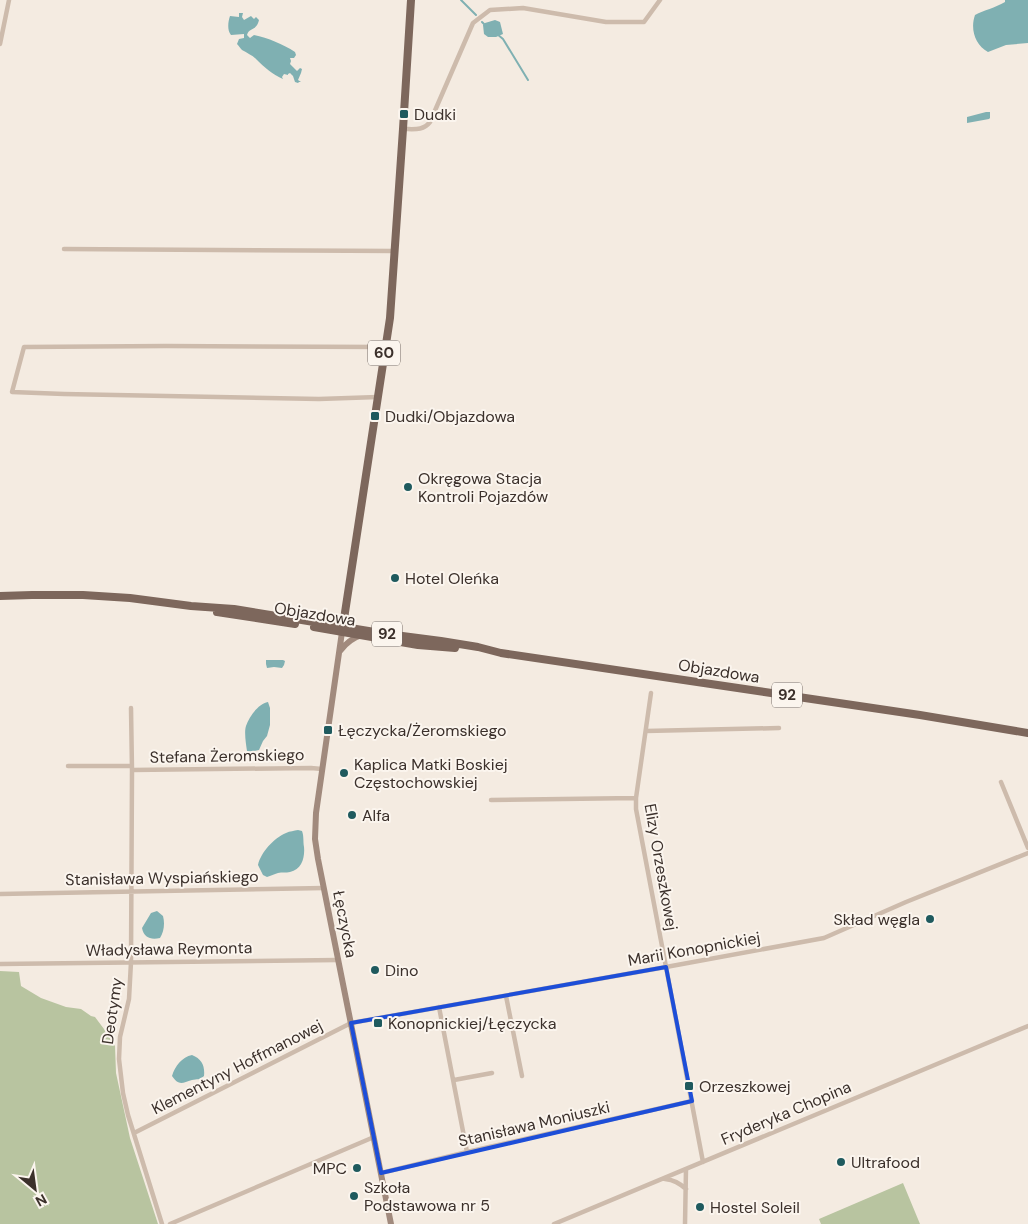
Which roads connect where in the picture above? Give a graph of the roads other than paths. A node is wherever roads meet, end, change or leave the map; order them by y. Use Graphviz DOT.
graph roads {
  1 [pos="9,0"];
  2 [pos="411,0"];
  3 [pos="660,0"];
  4 [pos="0,44"];
  5 [pos="403,129"];
  6 [pos="64,249"];
  7 [pos="394,251"];
  8 [pos="385,347"];
  9 [pos="378,397"];
  10 [pos="0,596"];
  11 [pos="343,629"];
  12 [pos="362,635"];
  13 [pos="494,651"];
  14 [pos="339,652"];
  15 [pos="651,693"];
  16 [pos="131,708"];
  17 [pos="778,728"];
  18 [pos="646,731"];
  19 [pos="1028,733"];
  20 [pos="68,766"];
  21 [pos="132,768"];
  22 [pos="322,769"];
  23 [pos="1001,782"];
  24 [pos="636,798"];
  25 [pos="491,800"];
  26 [pos="1028,848"];
  27 [pos="1028,852"];
  28 [pos="324,888"];
  29 [pos="131,891"];
  30 [pos="0,894"];
  31 [pos="338,960"];
  32 [pos="131,962"];
  33 [pos="0,964"];
  34 [pos="666,967"];
  35 [pos="506,996"];
  36 [pos="438,1008"];
  37 [pos="351,1023"];
  38 [pos="1028,1026"];
  39 [pos="492,1073"];
  40 [pos="522,1076"];
  41 [pos="454,1080"];
  42 [pos="692,1101"];
  43 [pos="134,1133"];
  44 [pos="374,1137"];
  45 [pos="467,1152"];
  46 [pos="703,1162"];
  47 [pos="686,1169"];
  48 [pos="381,1173"];
  49 [pos="663,1179"];
  50 [pos="686,1189"];
  51 [pos="162,1224"];
  52 [pos="170,1224"];
  53 [pos="391,1224"];
  54 [pos="554,1224"];
  55 [pos="685,1224"];
  1 -- 4 [label="street"];
  2 -- 5 [label="main road, 60"];
  3 -- 5 [label="street"];
  5 -- 7 [label="main road, 60"];
  6 -- 7 [label="street"];
  7 -- 8 [label="main road, 60"];
  8 -- 9 [label="main road, 60"];
  8 -- 9 [label="street"];
  9 -- 11 [label="main road, 60"];
  10 -- 11 [label="main road, Objazdowa"];
  11 -- 12 [label="main road, Objazdowa / 92"];
  11 -- 13 [label="main road, Objazdowa / 92"];
  11 -- 14 [label="street, Łęczycka"];
  12 -- 13 [label="main road, Objazdowa / 92"];
  12 -- 14 [label="street"];
  13 -- 19 [label="main road, Objazdowa / 92"];
  14 -- 22 [label="street, Łęczycka"];
  15 -- 18 [label="street, Elizy Orzeszkowej"];
  16 -- 21 [label="street, Deotymy"];
  17 -- 18 [label="street"];
  18 -- 24 [label="street, Elizy Orzeszkowej"];
  20 -- 21 [label="street"];
  21 -- 22 [label="street, Stefana Żeromskiego"];
  21 -- 29 [label="street, Deotymy"];
  22 -- 28 [label="street, Łęczycka"];
  23 -- 26 [label="street"];
  24 -- 25 [label="street"];
  24 -- 34 [label="street, Elizy Orzeszkowej"];
  27 -- 34 [label="street, Marii Konopnickiej"];
  28 -- 29 [label="street, Stanisława Wyspiańskiego"];
  28 -- 31 [label="street, Łęczycka"];
  29 -- 30 [label="street, Stanisława Wyspiańskiego"];
  29 -- 32 [label="street, Deotymy"];
  31 -- 32 [label="street, Władysława Reymonta"];
  31 -- 37 [label="street, Łęczycka"];
  32 -- 33 [label="street, Władysława Reymonta"];
  32 -- 43 [label="street, Deotymy"];
  34 -- 35 [label="street, Marii Konopnickiej"];
  34 -- 42 [label="street, Elizy Orzeszkowej"];
  35 -- 36 [label="street, Marii Konopnickiej"];
  35 -- 40 [label="street"];
  36 -- 37 [label="street, Marii Konopnickiej"];
  36 -- 41 [label="street"];
  37 -- 43 [label="street, Klementyny Hoffmanowej"];
  37 -- 44 [label="street, Łęczycka"];
  38 -- 46 [label="street, Fryderyka Chopina"];
  39 -- 41 [label="street"];
  41 -- 45 [label="street"];
  42 -- 45 [label="street, Stanisława Moniuszki"];
  42 -- 46 [label="street, Elizy Orzeszkowej"];
  43 -- 51 [label="street, Deotymy"];
  44 -- 48 [label="street, Łęczycka"];
  44 -- 52 [label="street"];
  45 -- 48 [label="street, Stanisława Moniuszki"];
  46 -- 47 [label="street, Fryderyka Chopina"];
  47 -- 49 [label="street, Fryderyka Chopina"];
  47 -- 50 [label="street"];
  48 -- 53 [label="street, Łęczycka"];
  49 -- 50 [label="street"];
  49 -- 54 [label="street, Fryderyka Chopina"];
  50 -- 55 [label="street"];
}
